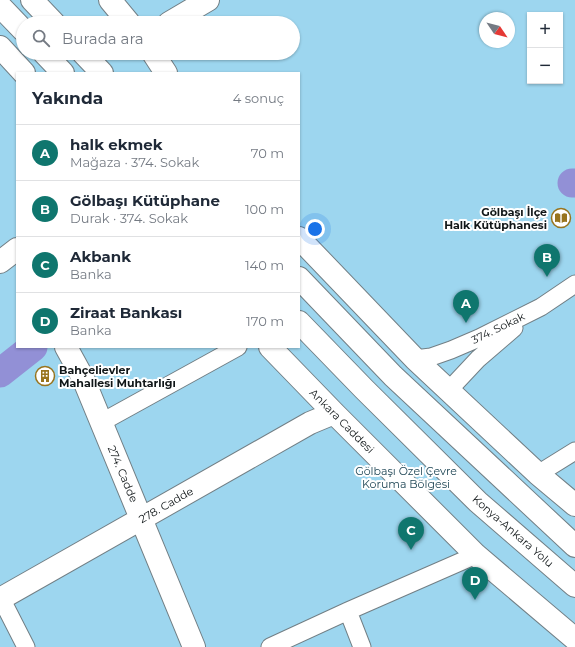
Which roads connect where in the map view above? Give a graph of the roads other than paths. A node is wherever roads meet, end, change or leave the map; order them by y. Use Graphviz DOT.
graph roads {
  1 [pos="32,0"];
  2 [pos="110,0"];
  3 [pos="208,0"];
  4 [pos="0,6"];
  5 [pos="47,16"];
  6 [pos="123,16"];
  7 [pos="181,16"];
  8 [pos="16,23"];
  9 [pos="0,47"];
  10 [pos="51,60"];
  11 [pos="90,60"];
  12 [pos="158,60"];
  13 [pos="23,72"];
  14 [pos="62,72"];
  15 [pos="101,72"];
  16 [pos="165,72"];
  17 [pos="300,239"];
  18 [pos="300,279"];
  19 [pos="575,284"];
  20 [pos="541,307"];
  21 [pos="300,323"];
  22 [pos="67,348"];
  23 [pos="236,348"];
  24 [pos="271,348"];
  25 [pos="415,359"];
  26 [pos="448,391"];
  27 [pos="334,414"];
  28 [pos="102,422"];
  29 [pos="575,451"];
  30 [pos="538,474"];
  31 [pos="575,505"];
  32 [pos="142,518"];
  33 [pos="575,546"];
  34 [pos="476,555"];
  35 [pos="575,586"];
  36 [pos="0,598"];
  37 [pos="348,611"];
  38 [pos="575,639"];
  39 [pos="26,647"];
  40 [pos="194,647"];
  41 [pos="270,647"];
  42 [pos="362,647"];
  1 -- 5 [label="main road"];
  2 -- 6 [label="main road"];
  3 -- 7 [label="main road"];
  4 -- 8 [label="main road"];
  9 -- 13 [label="main road"];
  10 -- 14 [label="main road"];
  11 -- 15 [label="main road"];
  12 -- 16 [label="main road"];
  17 -- 25 [label="main road"];
  18 -- 33 [label="main road"];
  19 -- 20 [label="street, 374. Sokak"];
  20 -- 25 [label="street, 374. Sokak"];
  20 -- 26 [label="street"];
  21 -- 35 [label="main road, Konya-Ankara Yolu"];
  22 -- 28 [label="main road, 274. Cadde"];
  23 -- 28 [label="street"];
  24 -- 27 [label="main road, Ankara Caddesi"];
  25 -- 26 [label="main road"];
  26 -- 30 [label="main road"];
  27 -- 32 [label="main road, 278. Cadde"];
  27 -- 34 [label="main road, Ankara Caddesi"];
  28 -- 32 [label="main road, 274. Cadde"];
  29 -- 30 [label="street"];
  30 -- 31 [label="main road"];
  32 -- 36 [label="main road, 278. Cadde"];
  32 -- 40 [label="main road, 274. Cadde"];
  34 -- 37 [label="street"];
  34 -- 38 [label="main road, Ankara Caddesi"];
  36 -- 39 [label="street"];
  37 -- 41 [label="street"];
  37 -- 42 [label="street"];
}
